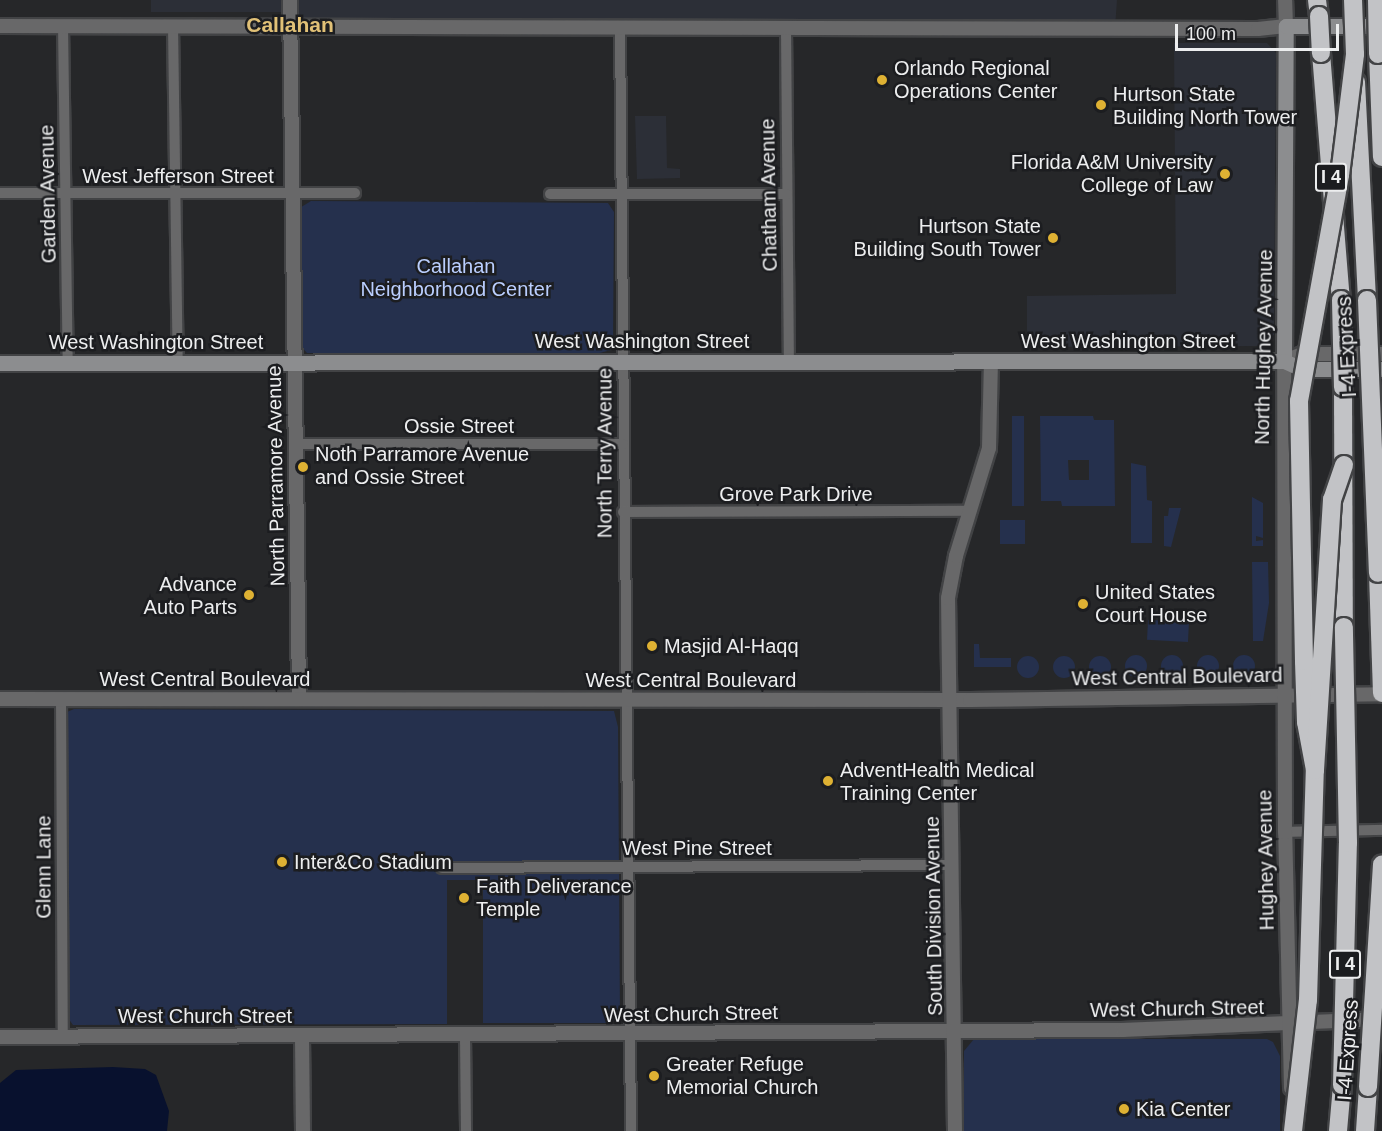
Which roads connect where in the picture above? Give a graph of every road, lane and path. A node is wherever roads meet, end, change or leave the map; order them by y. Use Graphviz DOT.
graph roads {
  1 [pos="290,0"];
  2 [pos="1285,0"];
  3 [pos="1353,0"];
  4 [pos="1377,0"];
  5 [pos="1319,5"];
  6 [pos="63,25"];
  7 [pos="173,25"];
  8 [pos="0,26"];
  9 [pos="290,26"];
  10 [pos="620,26"];
  11 [pos="1286,26"];
  12 [pos="1382,26"];
  13 [pos="786,27"];
  14 [pos="1355,54"];
  15 [pos="1382,157"];
  16 [pos="0,193"];
  17 [pos="67,193"];
  18 [pos="355,193"];
  19 [pos="176,194"];
  20 [pos="292,194"];
  21 [pos="550,194"];
  22 [pos="622,194"];
  23 [pos="787,194"];
  24 [pos="1382,354"];
  25 [pos="1284,361"];
  26 [pos="622,362"];
  27 [pos="789,362"];
  28 [pos="990,362"];
  29 [pos="0,363"];
  30 [pos="68,363"];
  31 [pos="178,363"];
  32 [pos="294,363"];
  33 [pos="1382,369"];
  34 [pos="295,444"];
  35 [pos="623,444"];
  36 [pos="1344,465"];
  37 [pos="969,511"];
  38 [pos="623,512"];
  39 [pos="1382,693"];
  40 [pos="1285,694"];
  41 [pos="61,698"];
  42 [pos="0,699"];
  43 [pos="299,699"];
  44 [pos="625,700"];
  45 [pos="950,700"];
  46 [pos="1315,770"];
  47 [pos="1382,830"];
  48 [pos="1285,832"];
  49 [pos="1382,864"];
  50 [pos="952,865"];
  51 [pos="627,867"];
  52 [pos="441,868"];
  53 [pos="1382,1019"];
  54 [pos="1289,1026"];
  55 [pos="954,1031"];
  56 [pos="629,1034"];
  57 [pos="465,1035"];
  58 [pos="63,1036"];
  59 [pos="302,1036"];
  60 [pos="0,1037"];
  61 [pos="1342,1090"];
  62 [pos="303,1131"];
  63 [pos="466,1131"];
  64 [pos="631,1131"];
  65 [pos="956,1131"];
  66 [pos="1292,1131"];
  67 [pos="1329,1131"];
  68 [pos="1338,1131"];
  69 [pos="1365,1131"];
  1 -- 9 [label="street, North Parramore Avenue"];
  2 -- 11 [label="street, North Hughey Avenue"];
  3 -- 14 [label="highway, I-4 Express, bridge"];
  4 -- 15 [label="highway, bridge"];
  5 -- 36 [label="highway, I 4, bridge"];
  6 -- 7 [label="street"];
  6 -- 8 [label="street"];
  6 -- 17 [label="street, Garden Avenue"];
  7 -- 9 [label="street"];
  7 -- 19 [label="street"];
  9 -- 10 [label="street"];
  9 -- 20 [label="street, North Parramore Avenue"];
  10 -- 13 [label="street"];
  10 -- 22 [label="street, North Terry Avenue"];
  11 -- 12 [label="main road"];
  11 -- 13 [label="street"];
  11 -- 25 [label="main road, North Hughey Avenue"];
  13 -- 23 [label="street, Chatham Avenue"];
  14 -- 39 [label="highway, I-4 Express, bridge"];
  14 -- 46 [label="highway, bridge"];
  16 -- 17 [label="street, West Jefferson Street"];
  17 -- 19 [label="street, West Jefferson Street"];
  17 -- 30 [label="street, Garden Avenue"];
  18 -- 20 [label="street, West Jefferson Street"];
  19 -- 20 [label="street, West Jefferson Street"];
  19 -- 31 [label="street"];
  20 -- 32 [label="street, North Parramore Avenue"];
  21 -- 22 [label="street"];
  22 -- 23 [label="street"];
  22 -- 26 [label="street, North Terry Avenue"];
  23 -- 27 [label="street, Chatham Avenue"];
  24 -- 25 [label="street, West Washington Street"];
  25 -- 28 [label="main road, West Washington Street"];
  25 -- 33 [label="main road, West Washington Street"];
  25 -- 40 [label="street, North Hughey Avenue"];
  26 -- 27 [label="main road, West Washington Street"];
  26 -- 32 [label="main road, West Washington Street"];
  26 -- 35 [label="street, North Terry Avenue"];
  27 -- 28 [label="main road, West Washington Street"];
  28 -- 37 [label="street, South Division Avenue"];
  29 -- 30 [label="main road, West Washington Street"];
  30 -- 31 [label="main road, West Washington Street"];
  31 -- 32 [label="main road, West Washington Street"];
  32 -- 34 [label="street, North Parramore Avenue"];
  34 -- 35 [label="street, Ossie Street"];
  34 -- 43 [label="street, North Parramore Avenue"];
  35 -- 38 [label="street, North Terry Avenue"];
  36 -- 46 [label="highway, bridge"];
  36 -- 61 [label="highway, I 4, bridge"];
  37 -- 38 [label="street, Grove Park Drive"];
  37 -- 45 [label="street, South Division Avenue"];
  38 -- 44 [label="street, North Terry Avenue"];
  39 -- 40 [label="street, West Central Boulevard"];
  40 -- 45 [label="street, West Central Boulevard"];
  40 -- 48 [label="street, Hughey Avenue"];
  41 -- 42 [label="street, West Central Boulevard"];
  41 -- 43 [label="street, West Central Boulevard"];
  41 -- 58 [label="street, Glenn Lane"];
  43 -- 44 [label="street, West Central Boulevard"];
  44 -- 45 [label="street, West Central Boulevard"];
  44 -- 51 [label="street, North Terry Avenue"];
  45 -- 50 [label="street, South Division Avenue"];
  46 -- 66 [label="highway, bridge"];
  47 -- 48 [label="street"];
  48 -- 54 [label="street, Hughey Avenue"];
  49 -- 69 [label="highway, I-4 Express, bridge"];
  50 -- 51 [label="street, West Pine Street"];
  50 -- 55 [label="street, South Division Avenue"];
  51 -- 52 [label="street, West Pine Street"];
  51 -- 56 [label="street, North Terry Avenue"];
  53 -- 54 [label="street, West Church Street"];
  54 -- 55 [label="street, West Church Street"];
  54 -- 66 [label="street, Hughey Avenue"];
  55 -- 56 [label="street, West Church Street"];
  55 -- 65 [label="street, South Division Avenue"];
  56 -- 57 [label="street, West Church Street"];
  56 -- 64 [label="street, North Terry Avenue"];
  57 -- 59 [label="street, West Church Street"];
  57 -- 63 [label="street"];
  58 -- 59 [label="street, West Church Street"];
  58 -- 60 [label="street, West Church Street"];
  59 -- 62 [label="street"];
  61 -- 67 [label="highway"];
  61 -- 68 [label="highway, I 4"];
}
